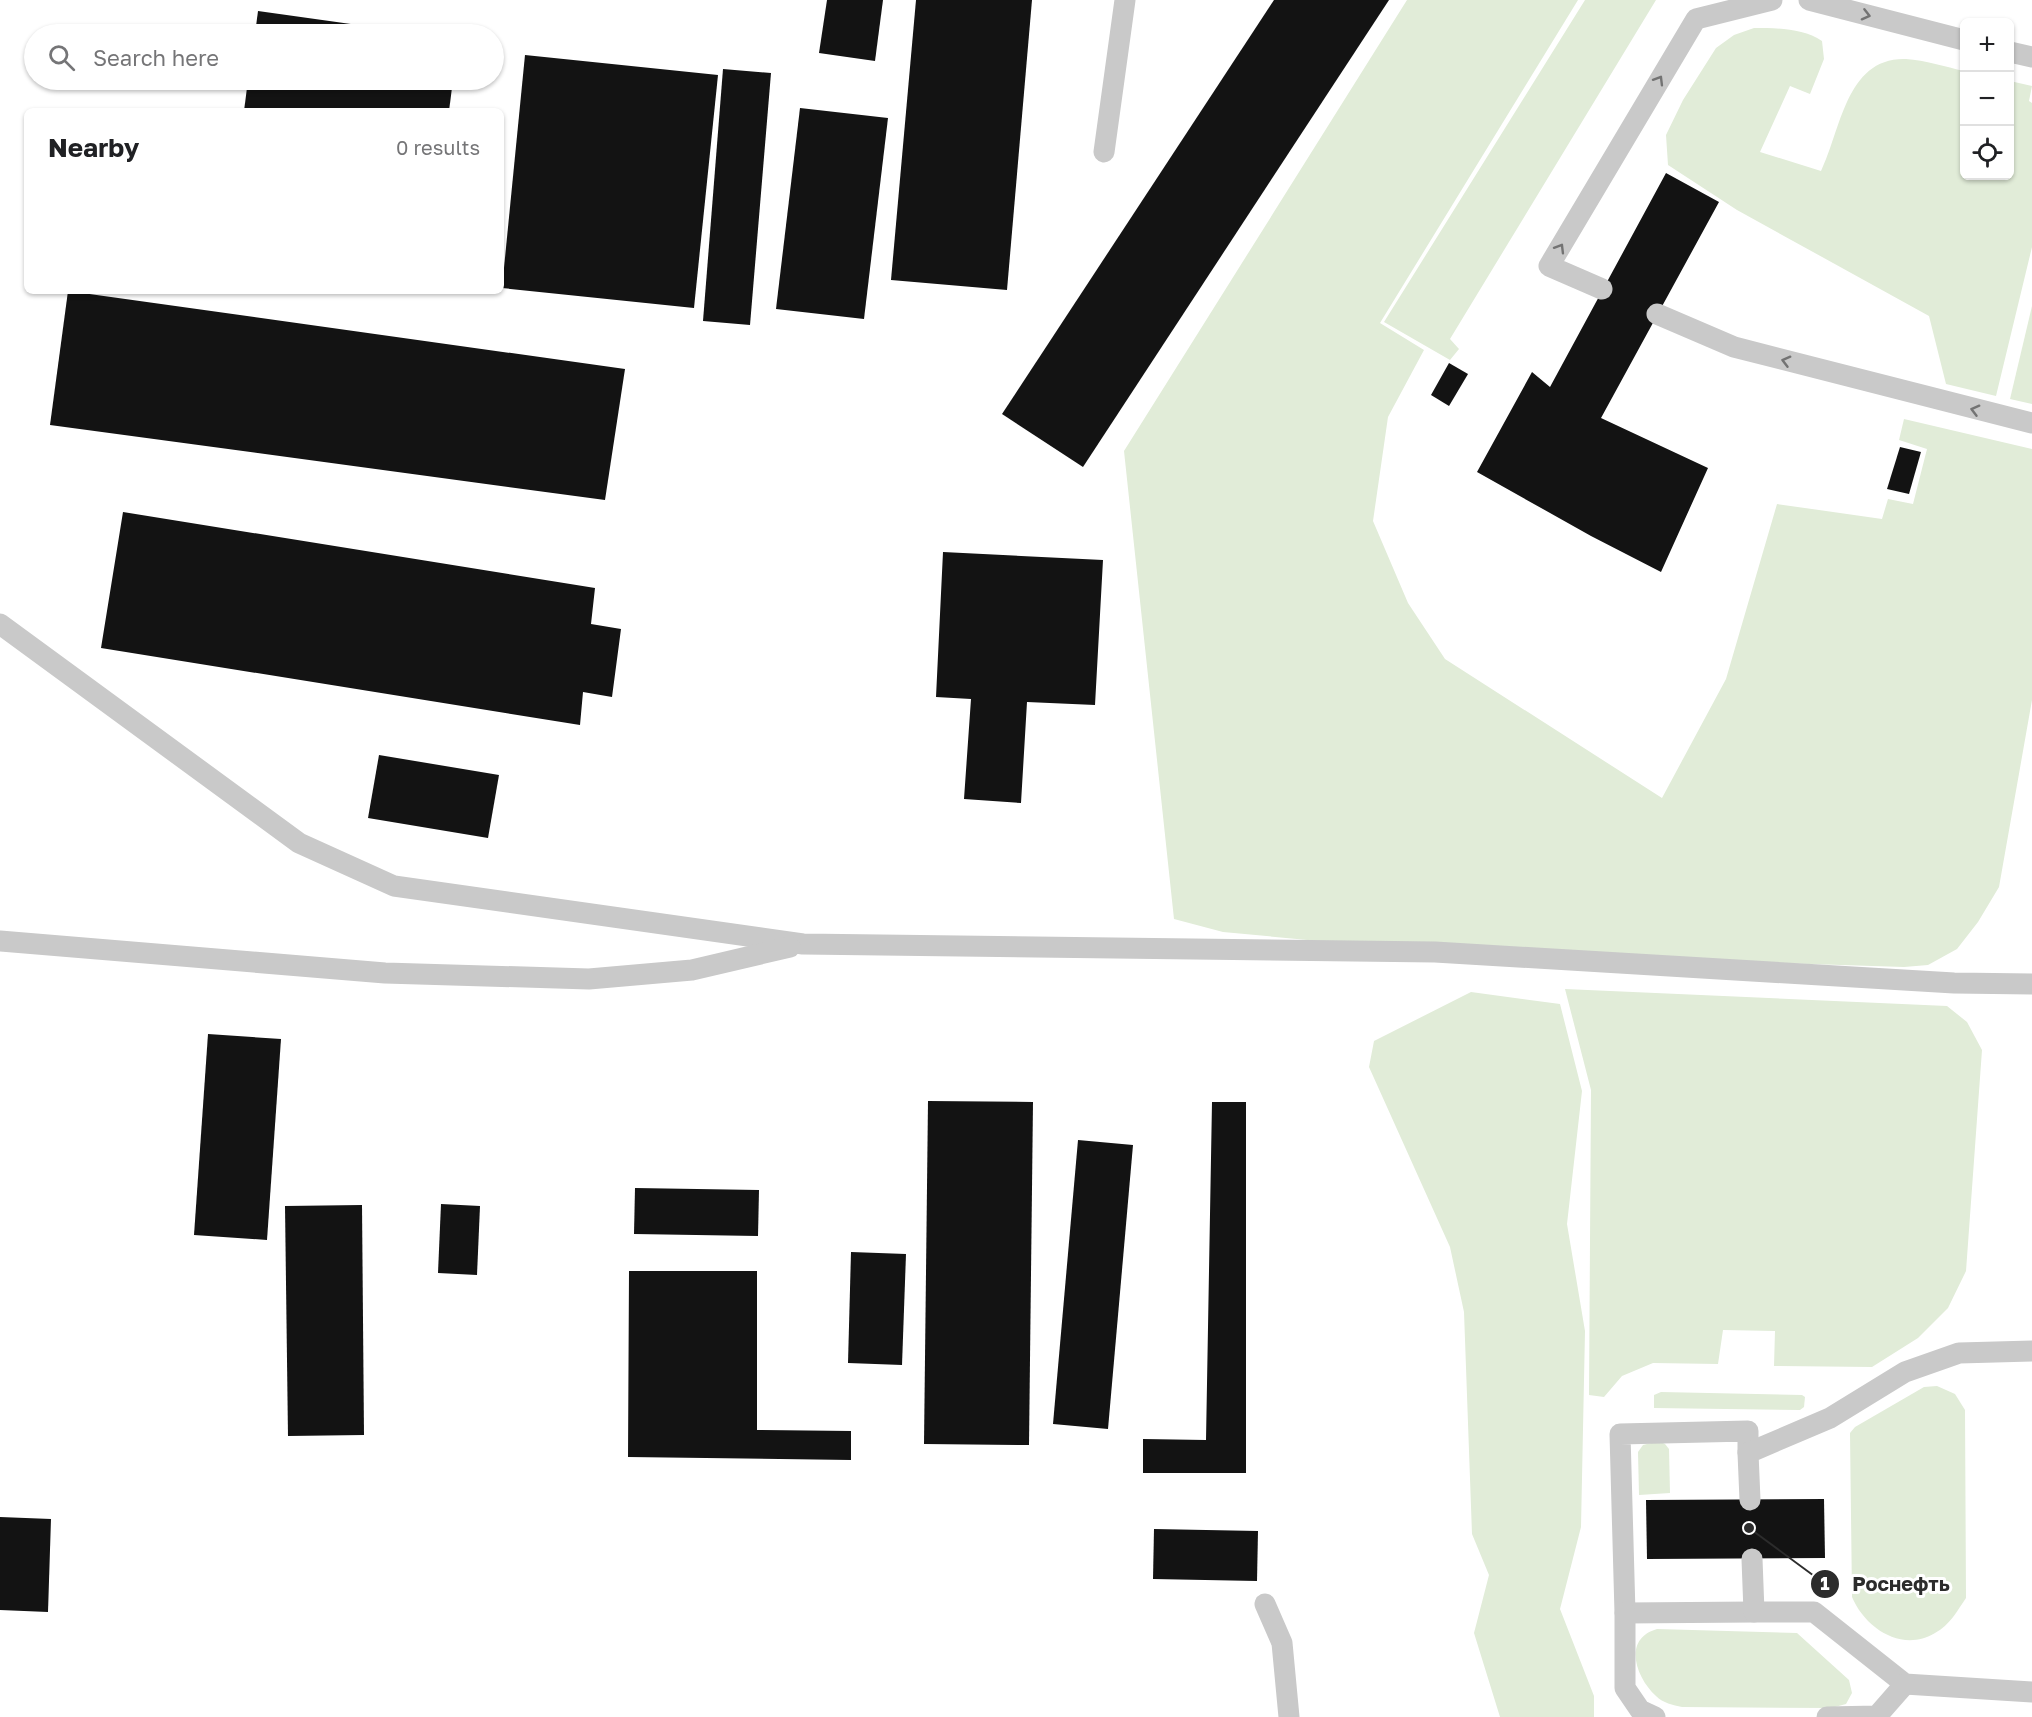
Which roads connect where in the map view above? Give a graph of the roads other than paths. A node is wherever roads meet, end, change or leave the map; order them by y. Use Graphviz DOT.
graph roads {
  1 [pos="1125,0"];
  2 [pos="1772,0"];
  3 [pos="1809,0"];
  4 [pos="1960,39"];
  5 [pos="2014,53"];
  6 [pos="2032,57"];
  7 [pos="1104,152"];
  8 [pos="1602,290"];
  9 [pos="1658,314"];
  10 [pos="2032,423"];
  11 [pos="0,624"];
  12 [pos="0,941"];
  13 [pos="803,944"];
  14 [pos="2032,984"];
  15 [pos="2032,1351"];
  16 [pos="1748,1453"];
  17 [pos="1750,1500"];
  18 [pos="1752,1559"];
  19 [pos="1265,1604"];
  20 [pos="1754,1612"];
  21 [pos="1625,1613"];
  22 [pos="1905,1684"];
  23 [pos="2032,1692"];
  24 [pos="1289,1717"];
  25 [pos="1655,1717"];
  26 [pos="1827,1717"];
  1 -- 7 [label="lane"];
  8 -- 2 [label="lane, one-way"];
  3 -- 4 [label="lane, one-way"];
  5 -- 6 [label="lane"];
  10 -- 9 [label="lane, one-way"];
  11 -- 13 [label="lane"];
  12 -- 13 [label="lane"];
  13 -- 14 [label="lane"];
  15 -- 16 [label="lane"];
  16 -- 17 [label="lane"];
  16 -- 21 [label="lane"];
  18 -- 20 [label="lane"];
  19 -- 24 [label="lane"];
  20 -- 21 [label="lane"];
  20 -- 22 [label="lane"];
  21 -- 25 [label="lane"];
  22 -- 23 [label="lane"];
  22 -- 26 [label="lane"];
}
